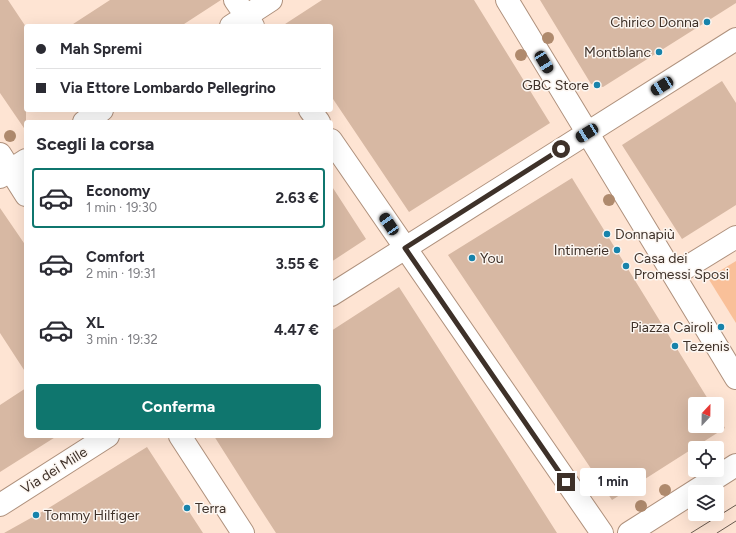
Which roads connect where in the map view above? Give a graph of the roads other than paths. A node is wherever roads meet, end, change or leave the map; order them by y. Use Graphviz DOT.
graph roads {
  1 [pos="271,0"];
  2 [pos="507,0"];
  3 [pos="241,17"];
  4 [pos="736,39"];
  5 [pos="99,112"];
  6 [pos="87,120"];
  7 [pos="587,133"];
  8 [pos="333,143"];
  9 [pos="9,165"];
  10 [pos="24,191"];
  11 [pos="736,237"];
  12 [pos="405,248"];
  13 [pos="674,275"];
  14 [pos="333,294"];
  15 [pos="736,378"];
  16 [pos="105,438"];
  17 [pos="181,438"];
  18 [pos="736,465"];
  19 [pos="0,504"];
  20 [pos="243,533"];
  21 [pos="602,533"];
  22 [pos="629,533"];
  1 -- 3 [label="street"];
  2 -- 7 [label="street"];
  4 -- 7 [label="street"];
  5 -- 6 [label="street"];
  7 -- 12 [label="street"];
  7 -- 13 [label="street"];
  8 -- 12 [label="street"];
  9 -- 10 [label="street"];
  11 -- 13 [label="street"];
  12 -- 14 [label="street"];
  12 -- 21 [label="street"];
  13 -- 15 [label="street"];
  16 -- 19 [label="street, Via dei Mille"];
  17 -- 20 [label="street"];
  18 -- 22 [label="street"];
}
